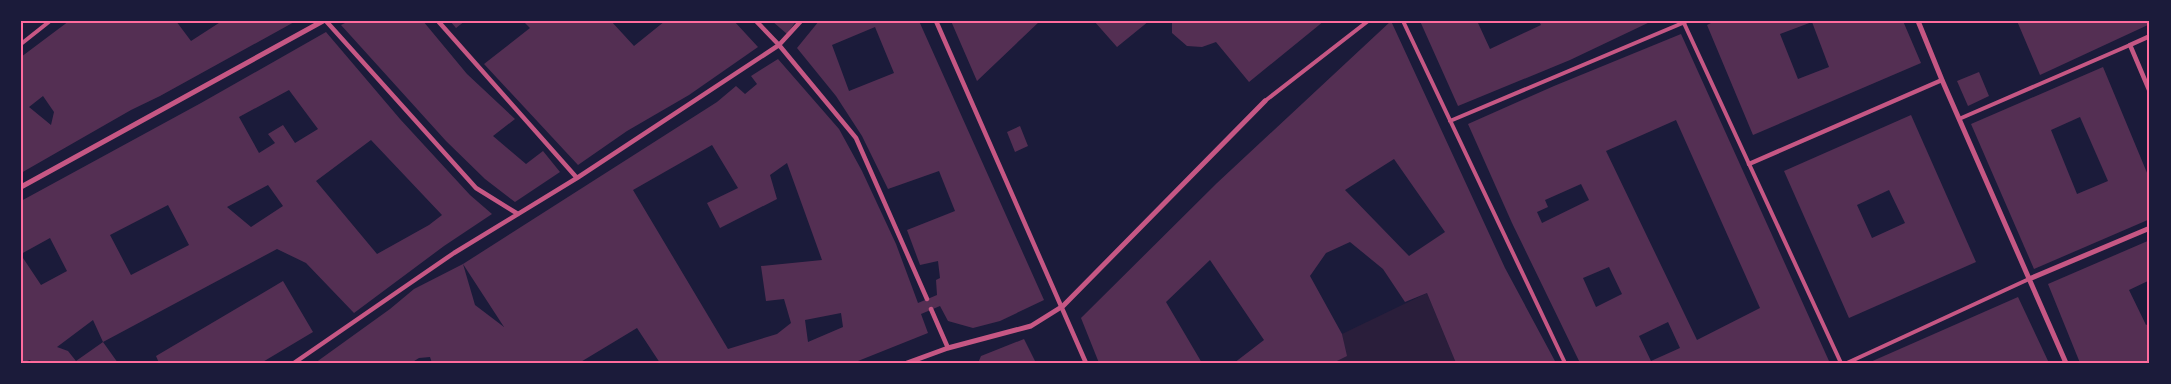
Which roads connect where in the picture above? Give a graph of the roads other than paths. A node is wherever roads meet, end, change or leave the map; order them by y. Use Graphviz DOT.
graph roads {
  1 [pos="50,21"];
  2 [pos="324,21"];
  3 [pos="438,21"];
  4 [pos="756,21"];
  5 [pos="801,21"];
  6 [pos="936,21"];
  7 [pos="1368,21"];
  8 [pos="1403,21"];
  9 [pos="1918,21"];
  10 [pos="1684,22"];
  11 [pos="2150,36"];
  12 [pos="22,41"];
  13 [pos="779,45"];
  14 [pos="2130,45"];
  15 [pos="1942,80"];
  16 [pos="2150,92"];
  17 [pos="1265,102"];
  18 [pos="1959,119"];
  19 [pos="1450,121"];
  20 [pos="1749,164"];
  21 [pos="577,178"];
  22 [pos="21,187"];
  23 [pos="518,214"];
  24 [pos="2150,228"];
  25 [pos="2029,279"];
  26 [pos="927,299"];
  27 [pos="1063,306"];
  28 [pos="930,310"];
  29 [pos="948,348"];
  30 [pos="294,363"];
  31 [pos="907,363"];
  32 [pos="1086,363"];
  33 [pos="1564,363"];
  34 [pos="1841,363"];
  35 [pos="1847,363"];
  36 [pos="2066,363"];
  1 -- 12 [label="lane"];
  2 -- 22 [label="street"];
  2 -- 23 [label="street"];
  3 -- 21 [label="street"];
  4 -- 13 [label="street"];
  5 -- 13 [label="street"];
  6 -- 27 [label="street"];
  7 -- 17 [label="lane"];
  8 -- 19 [label="lane"];
  9 -- 15 [label="street"];
  10 -- 19 [label="lane"];
  10 -- 20 [label="lane"];
  11 -- 14 [label="street"];
  13 -- 21 [label="street"];
  13 -- 26 [label="street"];
  14 -- 16 [label="street"];
  14 -- 18 [label="lane"];
  15 -- 18 [label="street"];
  15 -- 20 [label="street"];
  17 -- 27 [label="street"];
  18 -- 25 [label="street"];
  19 -- 33 [label="lane"];
  20 -- 34 [label="lane"];
  21 -- 23 [label="street"];
  23 -- 30 [label="street"];
  24 -- 25 [label="street"];
  25 -- 35 [label="lane"];
  25 -- 36 [label="street"];
  27 -- 29 [label="street"];
  27 -- 32 [label="street"];
  28 -- 29 [label="street"];
  29 -- 31 [label="street"];
}
